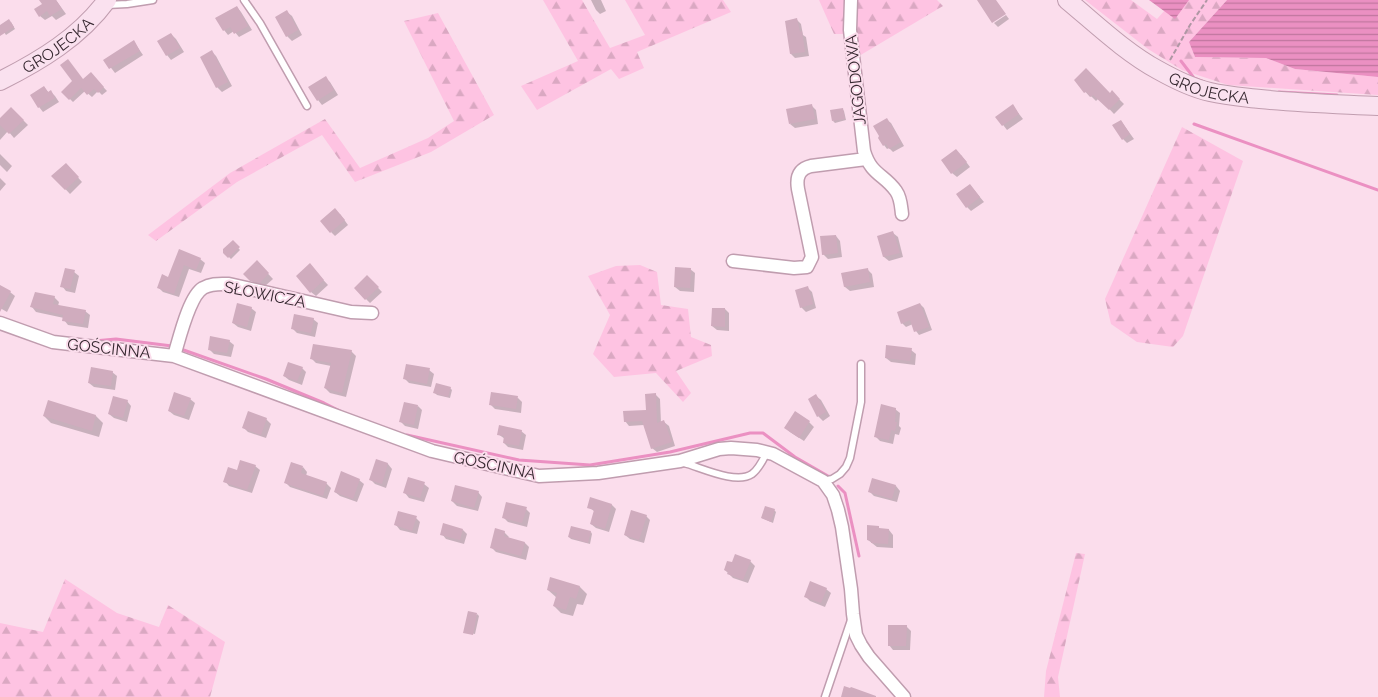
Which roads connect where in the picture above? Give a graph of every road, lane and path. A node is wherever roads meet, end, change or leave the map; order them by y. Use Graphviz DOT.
graph roads {
  1 [pos="152,0"];
  2 [pos="244,0"];
  3 [pos="851,0"];
  4 [pos="1067,0"];
  5 [pos="1207,0"];
  6 [pos="106,2"];
  7 [pos="1163,73"];
  8 [pos="0,81"];
  9 [pos="307,106"];
  10 [pos="1378,106"];
  11 [pos="866,159"];
  12 [pos="902,214"];
  13 [pos="733,261"];
  14 [pos="372,313"];
  15 [pos="0,323"];
  16 [pos="174,356"];
  17 [pos="861,364"];
  18 [pos="767,452"];
  19 [pos="680,462"];
  20 [pos="823,481"];
  21 [pos="853,614"];
  22 [pos="825,697"];
  23 [pos="904,697"];
  1 -- 6 [label="lane"];
  2 -- 9 [label="lane"];
  3 -- 11 [label="street, JAGODOWA"];
  4 -- 7 [label="street, GROJECKA"];
  5 -- 7 [label="path"];
  6 -- 8 [label="street, GROJECKA"];
  7 -- 10 [label="street, GROJECKA"];
  11 -- 12 [label="street"];
  11 -- 13 [label="street"];
  14 -- 16 [label="street, SŁOWICZA"];
  15 -- 16 [label="street, GOŚCINNA"];
  16 -- 19 [label="street, GOŚCINNA"];
  17 -- 20 [label="lane"];
  18 -- 19 [label="street, GOŚCINNA"];
  18 -- 19 [label="lane"];
  18 -- 20 [label="street, GOŚCINNA"];
  20 -- 21 [label="street, GOŚCINNA"];
  21 -- 22 [label="lane"];
  21 -- 23 [label="street, GOŚCINNA"];
}
